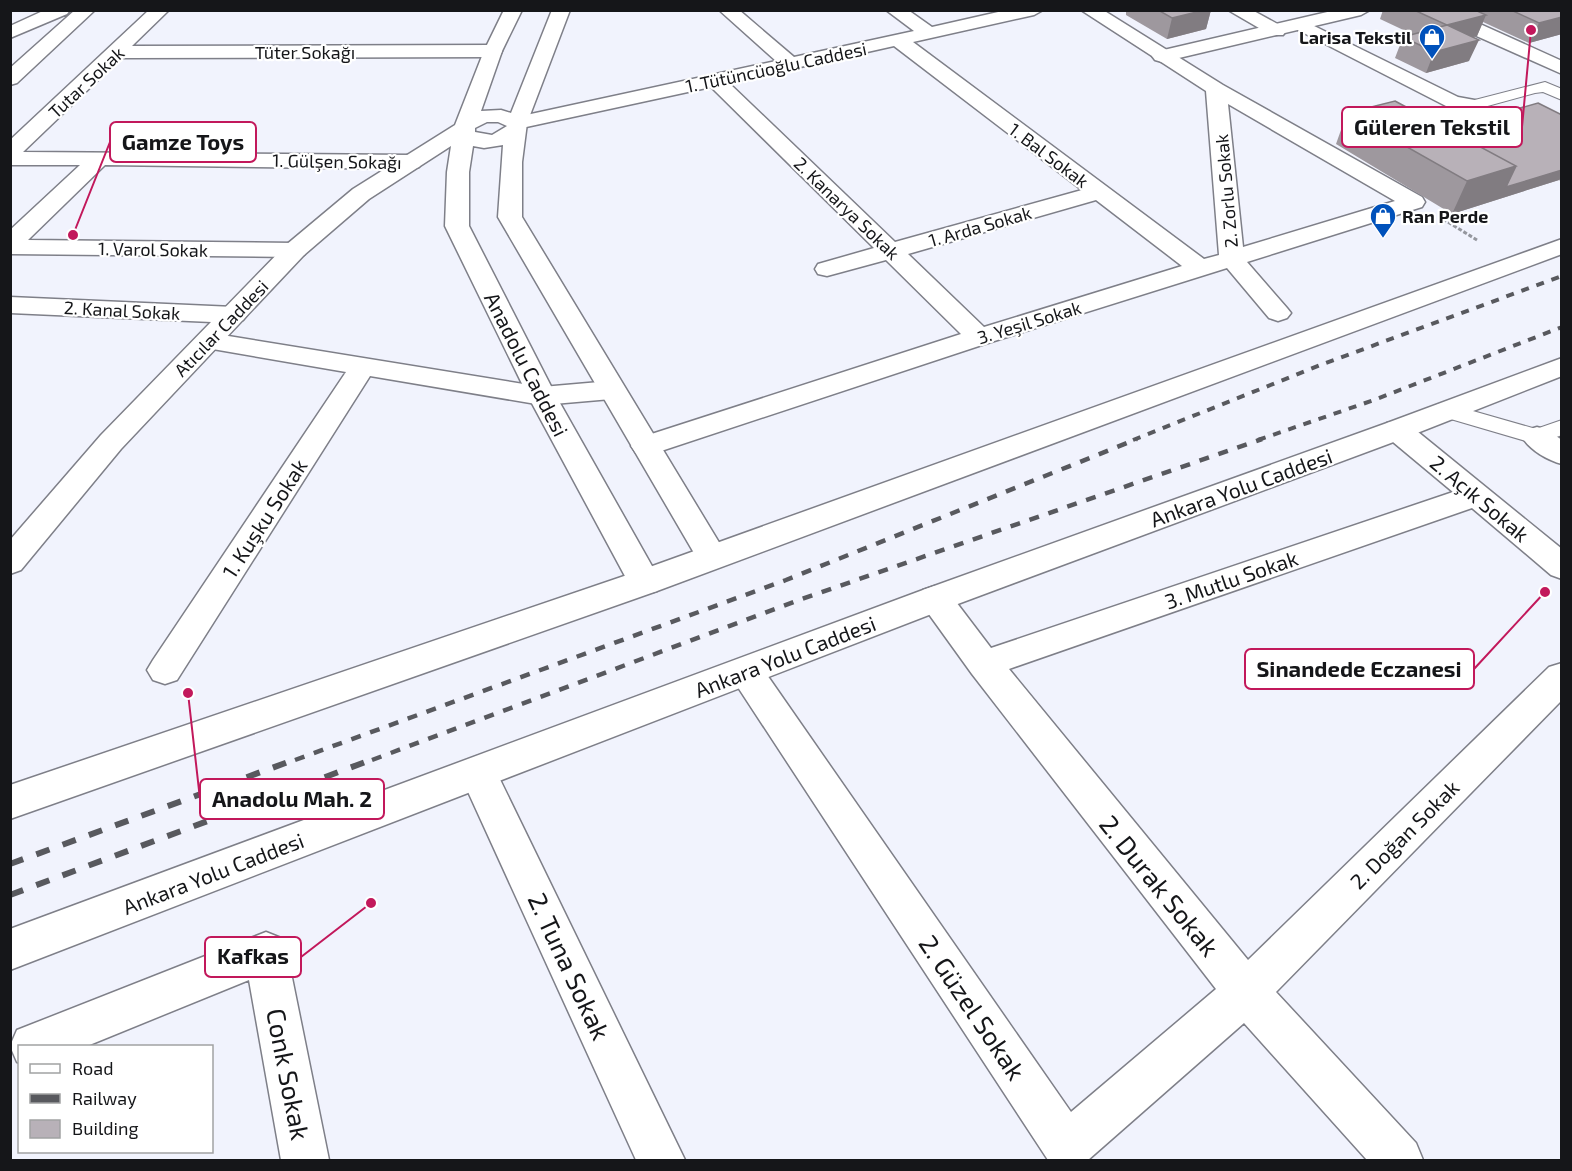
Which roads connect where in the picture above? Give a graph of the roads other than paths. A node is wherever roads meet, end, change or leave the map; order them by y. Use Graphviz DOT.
graph roads {
  1 [pos="61,10"];
  2 [pos="86,10"];
  3 [pos="160,10"];
  4 [pos="513,10"];
  5 [pos="561,10"];
  6 [pos="728,10"];
  7 [pos="895,10"];
  8 [pos="1034,10"];
  9 [pos="1090,10"];
  10 [pos="1237,10"];
  11 [pos="1361,10"];
  12 [pos="1433,10"];
  13 [pos="1302,25"];
  14 [pos="1277,31"];
  15 [pos="10,33"];
  16 [pos="928,33"];
  17 [pos="898,40"];
  18 [pos="493,51"];
  19 [pos="117,52"];
  20 [pos="1162,56"];
  21 [pos="790,63"];
  22 [pos="1562,68"];
  23 [pos="10,79"];
  24 [pos="715,80"];
  25 [pos="1216,89"];
  26 [pos="1562,95"];
  27 [pos="1473,105"];
  28 [pos="517,127"];
  29 [pos="464,130"];
  30 [pos="10,152"];
  31 [pos="10,158"];
  32 [pos="100,158"];
  33 [pos="411,162"];
  34 [pos="1097,193"];
  35 [pos="1414,202"];
  36 [pos="10,246"];
  37 [pos="1562,246"];
  38 [pos="295,250"];
  39 [pos="891,251"];
  40 [pos="1232,259"];
  41 [pos="827,269"];
  42 [pos="1201,269"];
  43 [pos="10,306"];
  44 [pos="1278,313"];
  45 [pos="234,315"];
  46 [pos="980,337"];
  47 [pos="210,341"];
  48 [pos="363,366"];
  49 [pos="1562,366"];
  50 [pos="611,390"];
  51 [pos="542,396"];
  52 [pos="1445,410"];
  53 [pos="1397,429"];
  54 [pos="1549,432"];
  55 [pos="646,446"];
  56 [pos="1562,453"];
  57 [pos="1478,495"];
  58 [pos="712,557"];
  59 [pos="10,562"];
  60 [pos="1562,567"];
  61 [pos="645,582"];
  62 [pos="934,598"];
  63 [pos="984,664"];
  64 [pos="165,670"];
  65 [pos="746,672"];
  66 [pos="1562,677"];
  67 [pos="478,772"];
  68 [pos="10,802"];
  69 [pos="10,950"];
  70 [pos="1246,992"];
  71 [pos="38,1045"];
  72 [pos="305,1161"];
  73 [pos="661,1161"];
  74 [pos="1399,1161"];
  1 -- 15 [label="main road"];
  2 -- 23 [label="main road"];
  3 -- 19 [label="main road, Tutar Sokak"];
  4 -- 18 [label="main road"];
  5 -- 28 [label="main road"];
  6 -- 21 [label="main road"];
  7 -- 16 [label="main road"];
  8 -- 16 [label="main road, 1. Tütüncüoğlu Caddesi"];
  9 -- 20 [label="main road, 2. Zorlu Sokak"];
  10 -- 14 [label="main road"];
  11 -- 13 [label="main road"];
  12 -- 22 [label="main road"];
  13 -- 14 [label="main road"];
  13 -- 27 [label="main road"];
  14 -- 20 [label="main road"];
  16 -- 17 [label="main road, 1. Tütüncüoğlu Caddesi"];
  17 -- 21 [label="main road, 1. Tütüncüoğlu Caddesi"];
  17 -- 34 [label="main road, 1. Bal Sokak"];
  18 -- 19 [label="main road, Tüter Sokağı"];
  18 -- 29 [label="main road"];
  19 -- 30 [label="main road, Tutar Sokak"];
  20 -- 25 [label="main road, 2. Zorlu Sokak"];
  21 -- 24 [label="main road, 1. Tütüncüoğlu Caddesi"];
  24 -- 28 [label="main road, 1. Tütüncüoğlu Caddesi"];
  24 -- 39 [label="main road, 2. Kanarya Sokak"];
  25 -- 35 [label="main road, 2. Zorlu Sokak"];
  25 -- 40 [label="main road, 2. Zorlu Sokak"];
  26 -- 27 [label="lane"];
  28 -- 29 [label="main road, 1. Tütüncüoğlu Caddesi"];
  28 -- 50 [label="main road"];
  29 -- 33 [label="main road, Atıcılar Caddesi"];
  29 -- 51 [label="main road, Anadolu Caddesi"];
  31 -- 32 [label="main road, 1. Gülşen Sokağı"];
  32 -- 33 [label="main road, 1. Gülşen Sokağı"];
  32 -- 36 [label="main road"];
  33 -- 38 [label="main road, Atıcılar Caddesi"];
  34 -- 39 [label="main road, 1. Arda Sokak"];
  34 -- 42 [label="main road, 1. Bal Sokak"];
  35 -- 40 [label="main road, 3. Yeşil Sokak"];
  36 -- 38 [label="main road, 1. Varol Sokak"];
  37 -- 58 [label="main road"];
  38 -- 45 [label="main road, Atıcılar Caddesi"];
  39 -- 41 [label="main road, 1. Arda Sokak"];
  39 -- 46 [label="main road, 2. Kanarya Sokak"];
  40 -- 42 [label="main road, 3. Yeşil Sokak"];
  40 -- 44 [label="main road, 2. Zorlu Sokak"];
  42 -- 46 [label="main road, 3. Yeşil Sokak"];
  43 -- 45 [label="main road, 2. Kanal Sokak"];
  45 -- 47 [label="main road, Atıcılar Caddesi"];
  46 -- 55 [label="main road, 3. Yeşil Sokak"];
  47 -- 48 [label="main road"];
  47 -- 59 [label="main road, Atıcılar Caddesi"];
  48 -- 51 [label="main road"];
  48 -- 64 [label="main road, 1. Kuşku Sokak"];
  49 -- 52 [label="main road, Ankara Yolu Caddesi"];
  50 -- 51 [label="main road"];
  50 -- 55 [label="main road"];
  51 -- 61 [label="main road, Anadolu Caddesi"];
  52 -- 53 [label="main road, Ankara Yolu Caddesi"];
  52 -- 54 [label="lane"];
  53 -- 57 [label="main road, 2. Açık Sokak"];
  53 -- 62 [label="main road, Ankara Yolu Caddesi"];
  54 -- 56 [label="main road"];
  55 -- 58 [label="main road"];
  57 -- 60 [label="main road, 2. Açık Sokak"];
  57 -- 63 [label="main road, 3. Mutlu Sokak"];
  58 -- 61 [label="main road"];
  61 -- 68 [label="main road"];
  62 -- 63 [label="main road, 2. Durak Sokak"];
  62 -- 65 [label="main road, Ankara Yolu Caddesi"];
  63 -- 70 [label="main road, 2. Durak Sokak"];
  65 -- 67 [label="main road, Ankara Yolu Caddesi"];
  65 -- 70 [label="main road, 2. Güzel Sokak"];
  66 -- 70 [label="main road, 2. Doğan Sokak"];
  67 -- 69 [label="main road, Ankara Yolu Caddesi"];
  67 -- 73 [label="main road, 2. Tuna Sokak"];
  70 -- 74 [label="main road, 2. Durak Sokak"];
  71 -- 72 [label="main road, Conk Sokak"];
}
